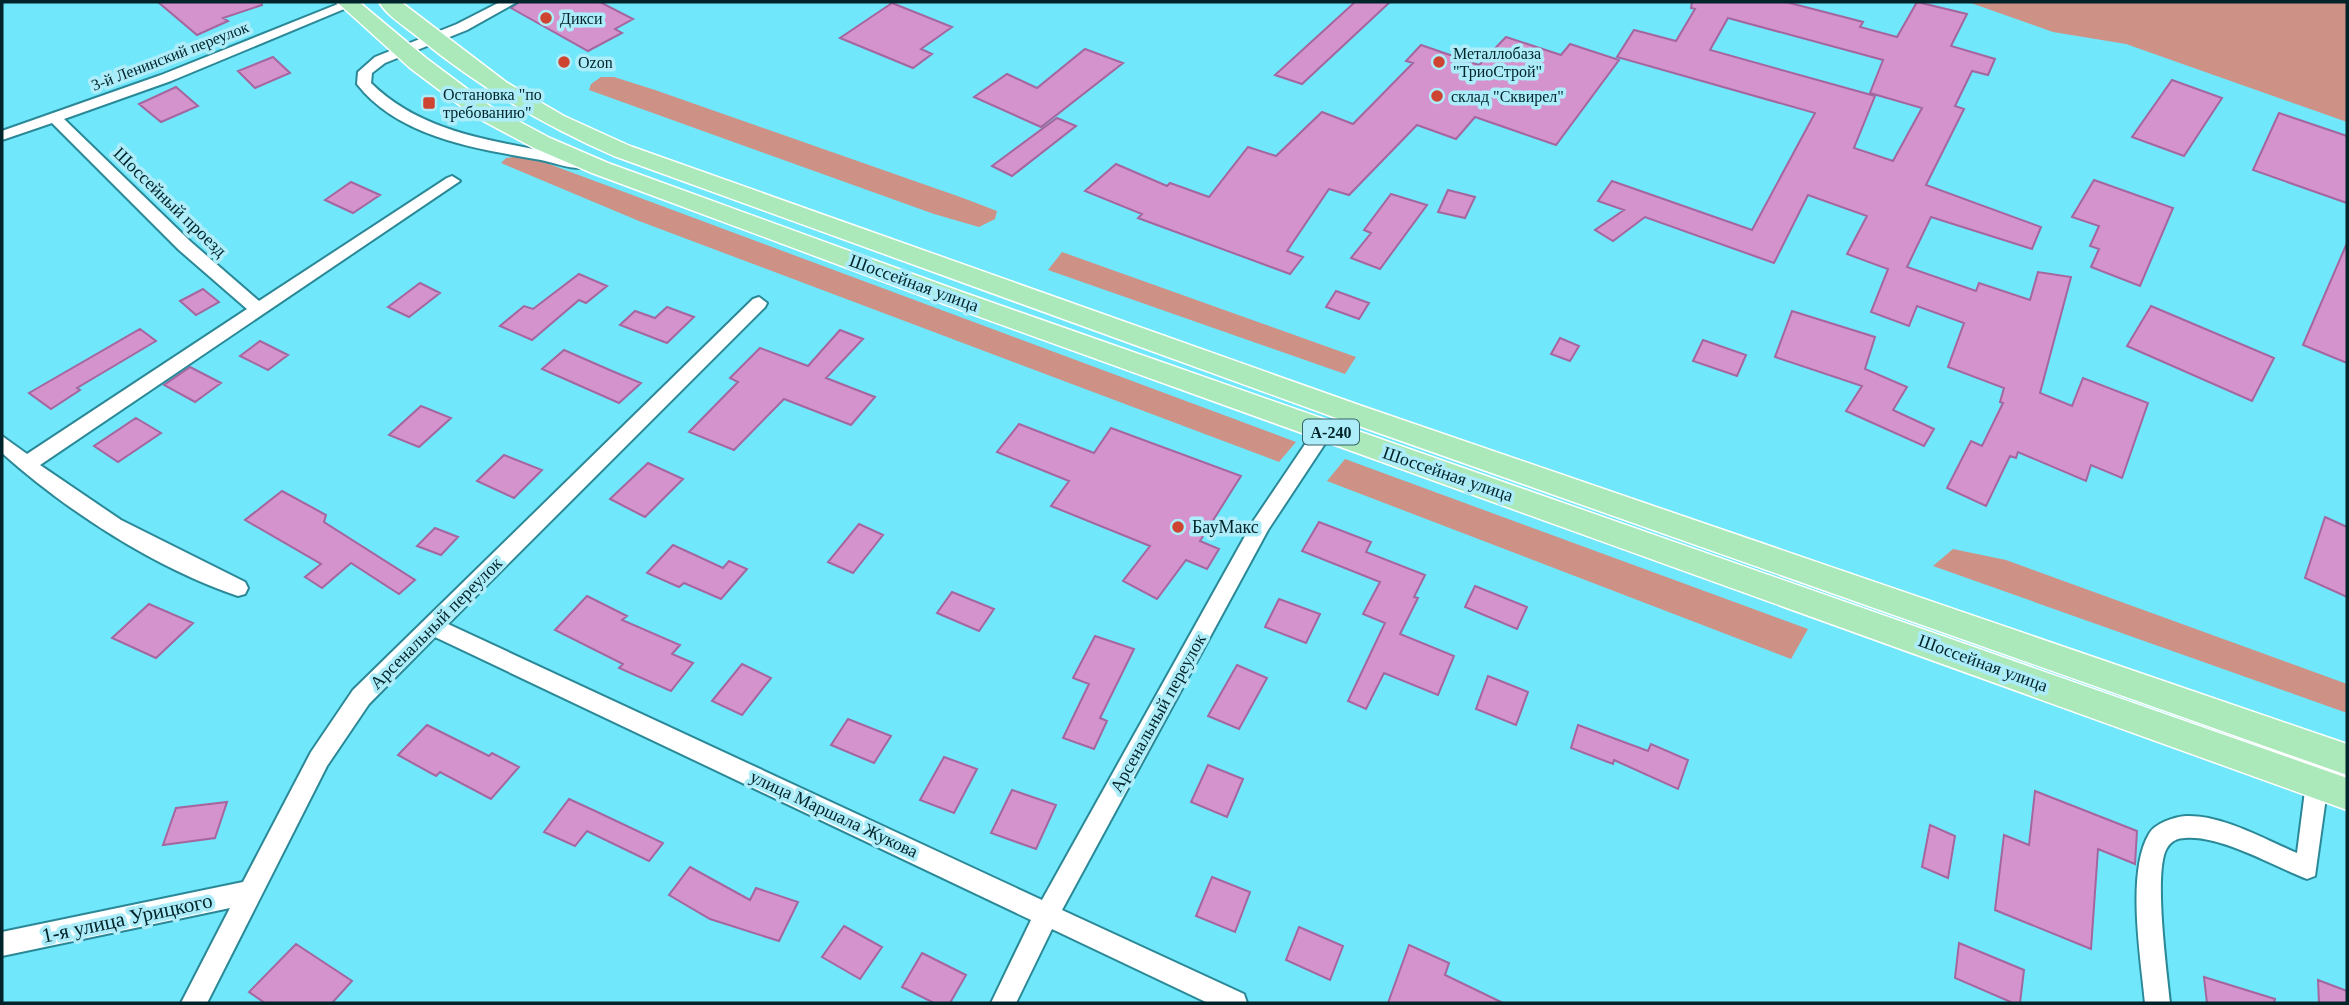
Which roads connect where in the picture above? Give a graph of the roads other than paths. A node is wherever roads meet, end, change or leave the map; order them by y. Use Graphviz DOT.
graph roads {
  1 [pos="350,2"];
  2 [pos="388,2"];
  3 [pos="510,2"];
  4 [pos="433,40"];
  5 [pos="403,51"];
  6 [pos="57,119"];
  7 [pos="2,136"];
  8 [pos="600,168"];
  9 [pos="452,181"];
  10 [pos="759,303"];
  11 [pos="259,310"];
  12 [pos="1325,430"];
  13 [pos="2,443"];
  14 [pos="25,464"];
  15 [pos="238,588"];
  16 [pos="432,626"];
  17 [pos="2347,760"];
  18 [pos="2317,783"];
  19 [pos="2347,794"];
  20 [pos="252,892"];
  21 [pos="1047,914"];
  22 [pos="2,944"];
  23 [pos="194,1003"];
  24 [pos="1003,1003"];
  25 [pos="1235,1003"];
  26 [pos="2157,1003"];
  1 -- 5 [label="main road, Шоссейная улица / А-240"];
  1 -- 6 [label="street, 3-й Ленинский переулок"];
  2 -- 4 [label="main road, Шоссейная улица / А-240"];
  3 -- 4 [label="street"];
  4 -- 5 [label="street"];
  4 -- 17 [label="main road, Шоссейная улица / А-240"];
  5 -- 8 [label="main road, Шоссейная улица / А-240"];
  5 -- 8 [label="street"];
  6 -- 7 [label="street, 3-й Ленинский переулок"];
  6 -- 11 [label="street, Шоссейный проезд"];
  8 -- 12 [label="main road, Шоссейная улица / А-240"];
  9 -- 11 [label="street"];
  10 -- 16 [label="street, Арсенальный переулок"];
  11 -- 14 [label="street"];
  12 -- 18 [label="main road, Шоссейная улица / А-240"];
  12 -- 21 [label="street, Арсенальный переулок"];
  13 -- 14 [label="street"];
  14 -- 15 [label="street"];
  16 -- 20 [label="street, Арсенальный переулок"];
  16 -- 21 [label="street, улица Маршала Жукова"];
  18 -- 19 [label="main road, Шоссейная улица / А-240"];
  18 -- 26 [label="street"];
  20 -- 22 [label="street, 1-я улица Урицкого"];
  20 -- 23 [label="street, Арсенальный переулок"];
  21 -- 24 [label="street, Арсенальный переулок"];
  21 -- 25 [label="street, улица Маршала Жукова"];
}
